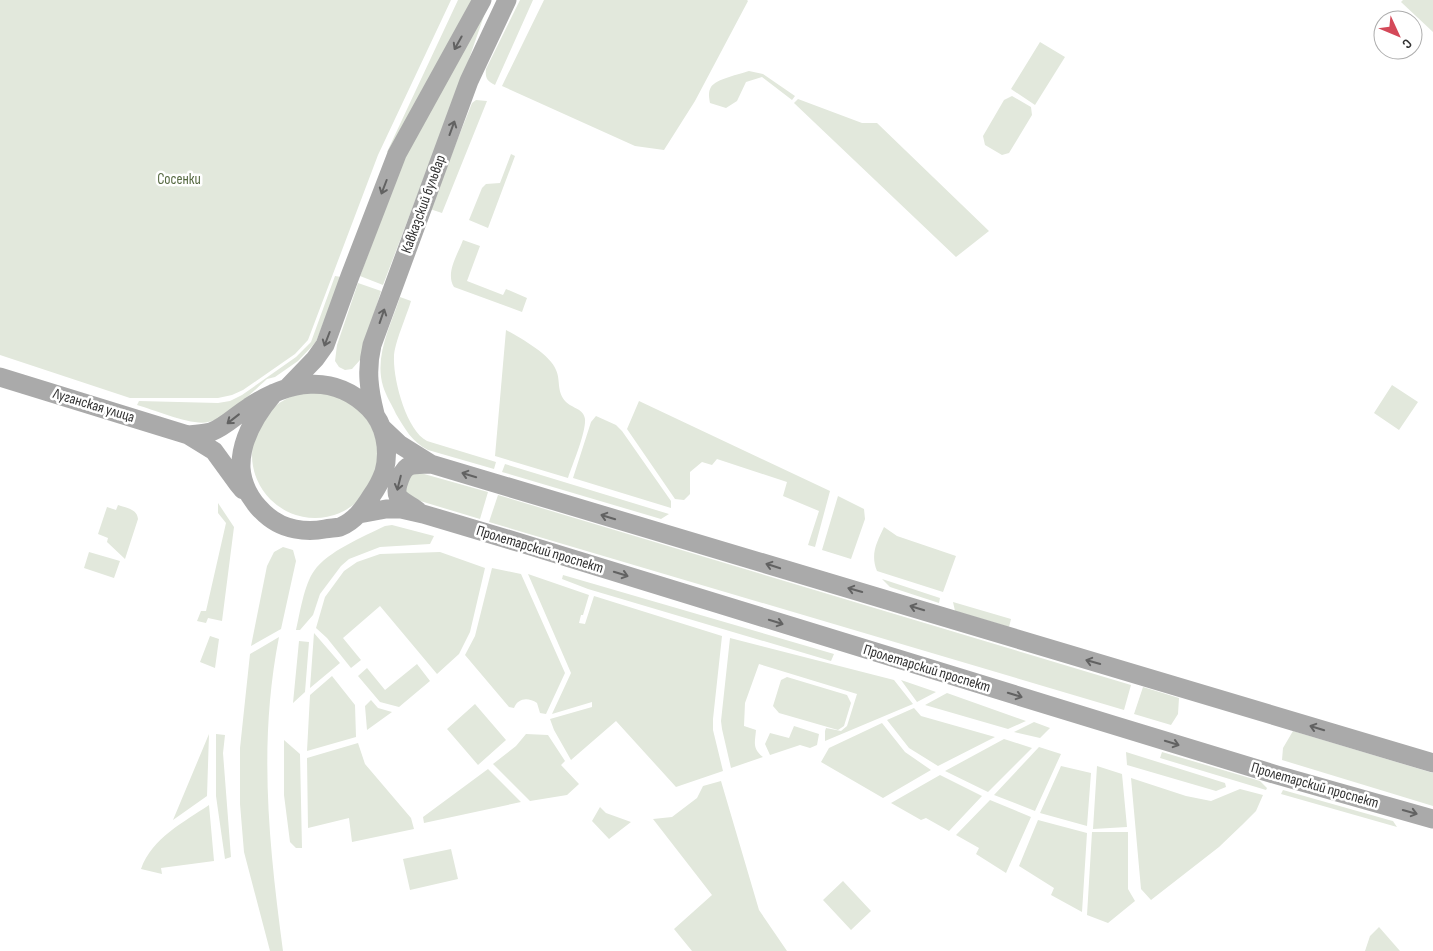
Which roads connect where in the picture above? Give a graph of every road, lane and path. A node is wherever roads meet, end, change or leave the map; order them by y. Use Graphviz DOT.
graph roads {
  1 [pos="482,0"];
  2 [pos="507,0"];
  3 [pos="0,376"];
  4 [pos="281,390"];
  5 [pos="379,421"];
  6 [pos="188,435"];
  7 [pos="431,464"];
  8 [pos="249,496"];
  9 [pos="359,514"];
  10 [pos="423,514"];
  11 [pos="1433,763"];
  12 [pos="1433,818"];
  1 -- 4 [label="main road, one-way"];
  5 -- 2 [label="main road, Кавказский бульвар, one-way"];
  3 -- 6 [label="main road, Луганская улица"];
  4 -- 5 [label="main road"];
  4 -- 6 [label="main road, Луганская улица, one-way"];
  4 -- 8 [label="main road"];
  5 -- 7 [label="main road, Пролетарский проспект"];
  5 -- 9 [label="main road"];
  6 -- 8 [label="main road, Луганская улица"];
  7 -- 10 [label="main road, Пролетарский проспект, one-way"];
  11 -- 7 [label="main road, Пролетарский проспект, one-way"];
  8 -- 9 [label="main road"];
  9 -- 10 [label="main road, Пролетарский проспект"];
  10 -- 12 [label="main road, Пролетарский проспект, one-way"];
}
